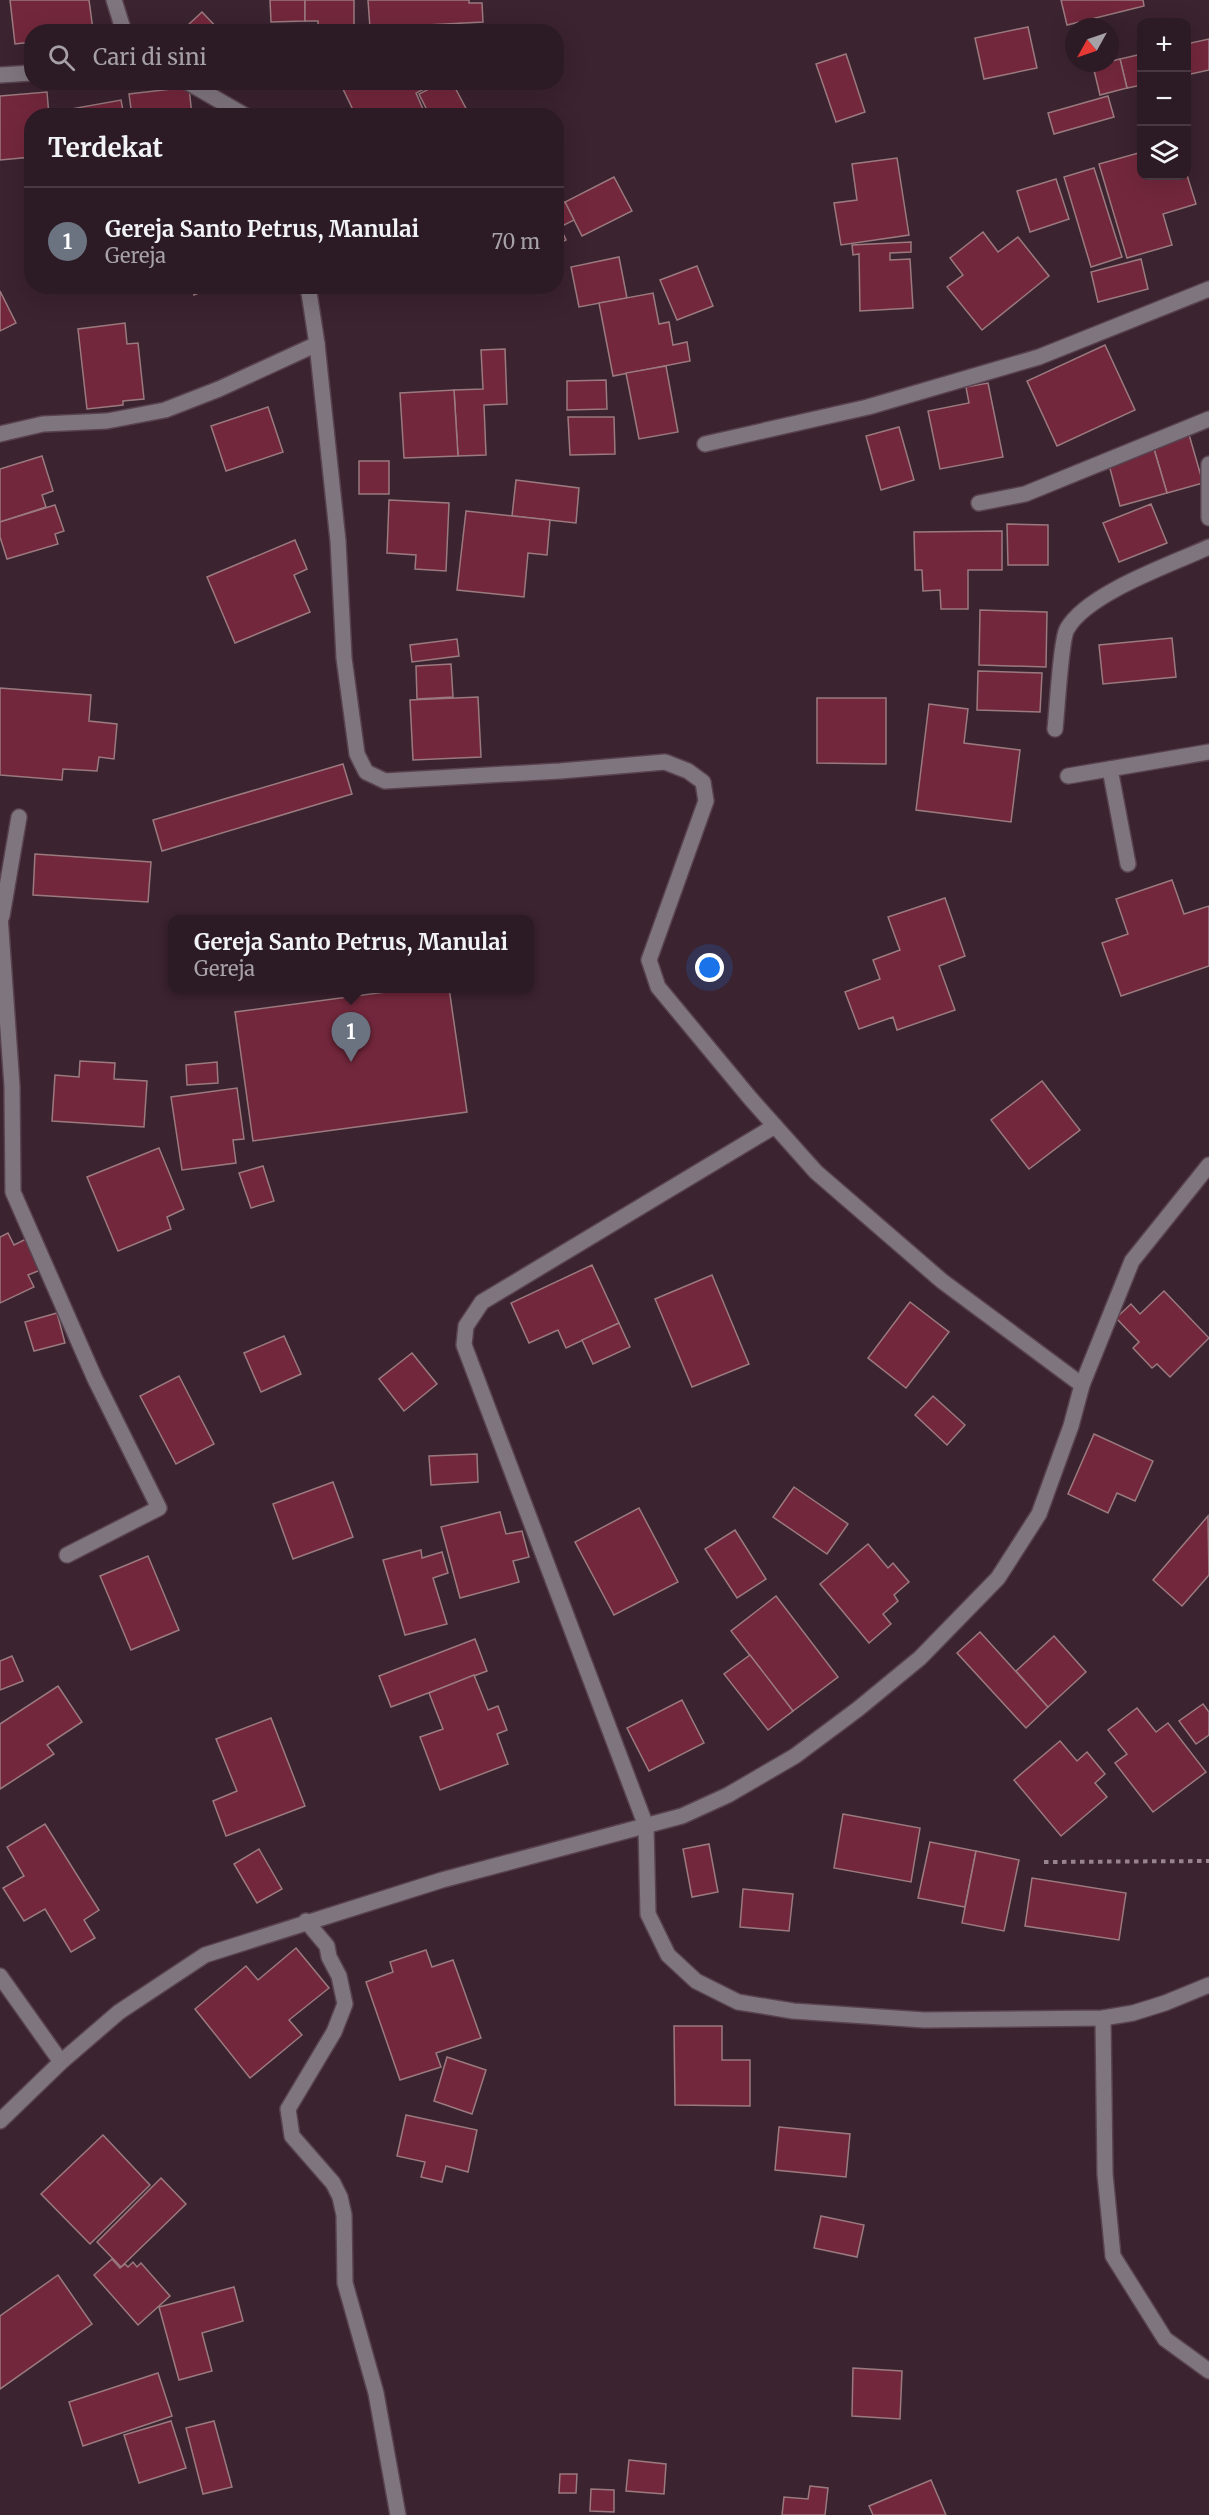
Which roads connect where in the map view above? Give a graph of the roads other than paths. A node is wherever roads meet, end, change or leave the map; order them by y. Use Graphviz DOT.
graph roads {
  1 [pos="114,0"];
  2 [pos="122,24"];
  3 [pos="24,74"];
  4 [pos="0,75"];
  5 [pos="201,90"];
  6 [pos="232,108"];
  7 [pos="1209,289"];
  8 [pos="309,294"];
  9 [pos="317,344"];
  10 [pos="1209,419"];
  11 [pos="0,434"];
  12 [pos="705,444"];
  13 [pos="1209,464"];
  14 [pos="979,503"];
  15 [pos="1209,518"];
  16 [pos="1209,547"];
  17 [pos="1055,729"];
  18 [pos="1209,752"];
  19 [pos="1110,769"];
  20 [pos="1068,776"];
  21 [pos="19,817"];
  22 [pos="1128,864"];
  23 [pos="1,916"];
  24 [pos="775,1126"];
  25 [pos="1209,1165"];
  26 [pos="1082,1385"];
  27 [pos="67,1554"];
  28 [pos="646,1826"];
  29 [pos="306,1921"];
  30 [pos="0,1976"];
  31 [pos="1209,1985"];
  32 [pos="1103,2018"];
  33 [pos="61,2062"];
  34 [pos="0,2121"];
  35 [pos="1209,2371"];
  36 [pos="398,2515"];
  1 -- 2 [label="street"];
  3 -- 4 [label="street"];
  5 -- 6 [label="street"];
  7 -- 12 [label="street"];
  8 -- 9 [label="street"];
  9 -- 11 [label="street"];
  9 -- 24 [label="street"];
  10 -- 14 [label="street"];
  13 -- 15 [label="street"];
  16 -- 17 [label="street"];
  18 -- 19 [label="street"];
  19 -- 20 [label="street"];
  19 -- 22 [label="street"];
  21 -- 23 [label="street"];
  23 -- 27 [label="street"];
  24 -- 26 [label="street"];
  24 -- 28 [label="street"];
  25 -- 26 [label="street"];
  26 -- 28 [label="street"];
  28 -- 29 [label="street"];
  28 -- 32 [label="street"];
  29 -- 33 [label="street"];
  29 -- 36 [label="street"];
  30 -- 33 [label="street"];
  31 -- 32 [label="street"];
  32 -- 35 [label="street"];
  33 -- 34 [label="street"];
}
